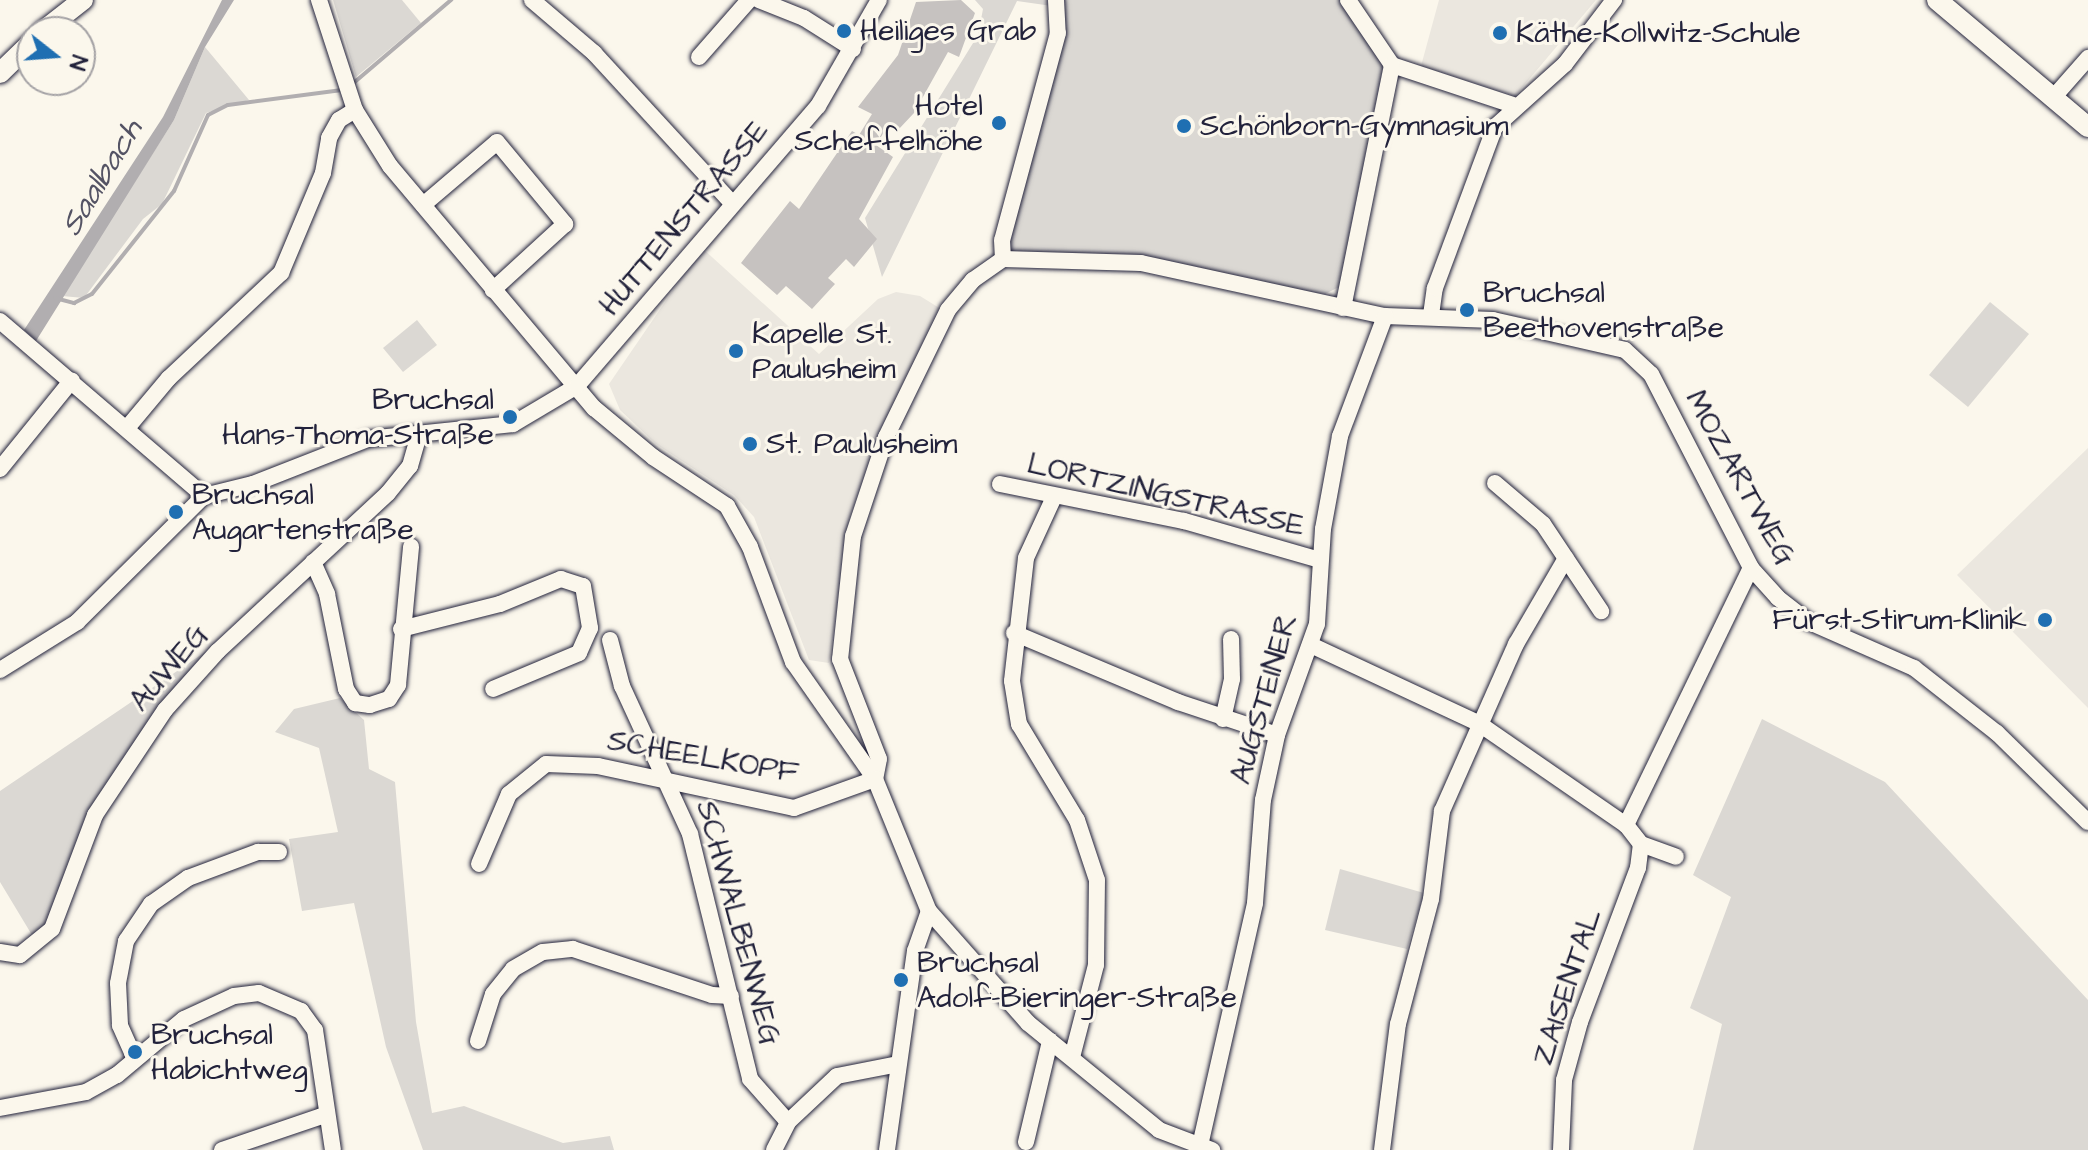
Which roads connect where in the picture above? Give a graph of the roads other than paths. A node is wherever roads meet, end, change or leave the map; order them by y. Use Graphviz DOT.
graph roads {
  1 [pos="83,0"];
  2 [pos="319,0"];
  3 [pos="532,0"];
  4 [pos="749,0"];
  5 [pos="759,0"];
  6 [pos="879,0"];
  7 [pos="1056,0"];
  8 [pos="1348,0"];
  9 [pos="1614,0"];
  10 [pos="1937,0"];
  11 [pos="62,16"];
  12 [pos="853,49"];
  13 [pos="699,57"];
  14 [pos="16,58"];
  15 [pos="2088,58"];
  16 [pos="1392,65"];
  17 [pos="0,73"];
  18 [pos="2052,99"];
  19 [pos="1513,105"];
  20 [pos="355,110"];
  21 [pos="2088,127"];
  22 [pos="730,201"];
  23 [pos="423,205"];
  24 [pos="1003,259"];
  25 [pos="493,290"];
  26 [pos="1343,308"];
  27 [pos="1431,315"];
  28 [pos="1385,316"];
  29 [pos="0,321"];
  30 [pos="72,380"];
  31 [pos="577,386"];
  32 [pos="127,428"];
  33 [pos="419,435"];
  34 [pos="0,469"];
  35 [pos="1495,483"];
  36 [pos="1000,484"];
  37 [pos="204,496"];
  38 [pos="1054,497"];
  39 [pos="411,547"];
  40 [pos="1566,558"];
  41 [pos="1320,560"];
  42 [pos="313,562"];
  43 [pos="1751,568"];
  44 [pos="1601,611"];
  45 [pos="401,629"];
  46 [pos="1014,633"];
  47 [pos="1231,639"];
  48 [pos="610,640"];
  49 [pos="1313,646"];
  50 [pos="0,670"];
  51 [pos="493,689"];
  52 [pos="1223,719"];
  53 [pos="1478,723"];
  54 [pos="1277,735"];
  55 [pos="875,779"];
  56 [pos="670,783"];
  57 [pos="2088,822"];
  58 [pos="1626,825"];
  59 [pos="1641,844"];
  60 [pos="279,852"];
  61 [pos="1676,857"];
  62 [pos="479,864"];
  63 [pos="929,911"];
  64 [pos="0,952"];
  65 [pos="731,996"];
  66 [pos="478,1041"];
  67 [pos="1050,1041"];
  68 [pos="134,1057"];
  69 [pos="1072,1057"];
  70 [pos="898,1064"];
  71 [pos="0,1108"];
  72 [pos="325,1115"];
  73 [pos="788,1122"];
  74 [pos="1026,1142"];
  75 [pos="1203,1149"];
  76 [pos="222,1150"];
  77 [pos="333,1150"];
  78 [pos="774,1150"];
  79 [pos="887,1150"];
  80 [pos="1382,1150"];
  81 [pos="1561,1150"];
  1 -- 11 [label="main road"];
  2 -- 20 [label="street"];
  3 -- 22 [label="street"];
  4 -- 13 [label="street"];
  5 -- 12 [label="street"];
  6 -- 12 [label="street, HUTTENSTRASSE"];
  7 -- 24 [label="street"];
  8 -- 16 [label="street"];
  9 -- 19 [label="street"];
  10 -- 18 [label="main road"];
  12 -- 22 [label="street, HUTTENSTRASSE"];
  14 -- 17 [label="main road"];
  15 -- 18 [label="street"];
  16 -- 19 [label="street"];
  16 -- 26 [label="street"];
  18 -- 21 [label="main road"];
  19 -- 27 [label="street"];
  20 -- 23 [label="street"];
  20 -- 32 [label="street"];
  22 -- 31 [label="street, HUTTENSTRASSE"];
  23 -- 25 [label="street"];
  23 -- 25 [label="street"];
  24 -- 26 [label="street, MOZARTWEG"];
  24 -- 55 [label="street"];
  25 -- 31 [label="street"];
  26 -- 28 [label="street, MOZARTWEG"];
  27 -- 28 [label="street, MOZARTWEG"];
  27 -- 43 [label="street, MOZARTWEG"];
  28 -- 41 [label="street, AUGSTEINER"];
  29 -- 30 [label="street"];
  30 -- 32 [label="street"];
  30 -- 34 [label="street"];
  31 -- 33 [label="street, HUTTENSTRASSE"];
  31 -- 55 [label="street"];
  32 -- 37 [label="street"];
  33 -- 37 [label="street, HUTTENSTRASSE"];
  33 -- 42 [label="street, AUWEG"];
  35 -- 40 [label="street"];
  36 -- 38 [label="street, LORTZINGSTRASSE"];
  37 -- 50 [label="street"];
  38 -- 41 [label="street, LORTZINGSTRASSE"];
  38 -- 46 [label="street"];
  39 -- 45 [label="street"];
  40 -- 44 [label="street"];
  40 -- 53 [label="street"];
  41 -- 49 [label="street, AUGSTEINER"];
  42 -- 45 [label="street"];
  42 -- 64 [label="street, AUWEG"];
  43 -- 57 [label="street, MOZARTWEG"];
  43 -- 58 [label="street"];
  45 -- 51 [label="street"];
  46 -- 52 [label="street"];
  46 -- 69 [label="street"];
  47 -- 52 [label="street"];
  48 -- 56 [label="street, SCHWALBENWEG"];
  49 -- 53 [label="street"];
  49 -- 54 [label="street, AUGSTEINER"];
  52 -- 54 [label="street"];
  53 -- 58 [label="street"];
  53 -- 80 [label="street"];
  54 -- 75 [label="street, AUGSTEINER"];
  55 -- 56 [label="street, SCHEELKOPF"];
  55 -- 63 [label="street"];
  56 -- 62 [label="street, SCHEELKOPF"];
  56 -- 65 [label="street, SCHWALBENWEG"];
  58 -- 59 [label="street"];
  59 -- 61 [label="street"];
  59 -- 81 [label="street, ZAISENTAL"];
  60 -- 68 [label="street"];
  63 -- 67 [label="street"];
  63 -- 70 [label="street"];
  65 -- 66 [label="street"];
  65 -- 73 [label="street, SCHWALBENWEG"];
  67 -- 69 [label="street"];
  67 -- 74 [label="street"];
  68 -- 71 [label="street"];
  68 -- 72 [label="street"];
  69 -- 75 [label="street"];
  70 -- 73 [label="street"];
  70 -- 79 [label="street"];
  72 -- 76 [label="street"];
  72 -- 77 [label="street"];
  73 -- 78 [label="street"];
}
